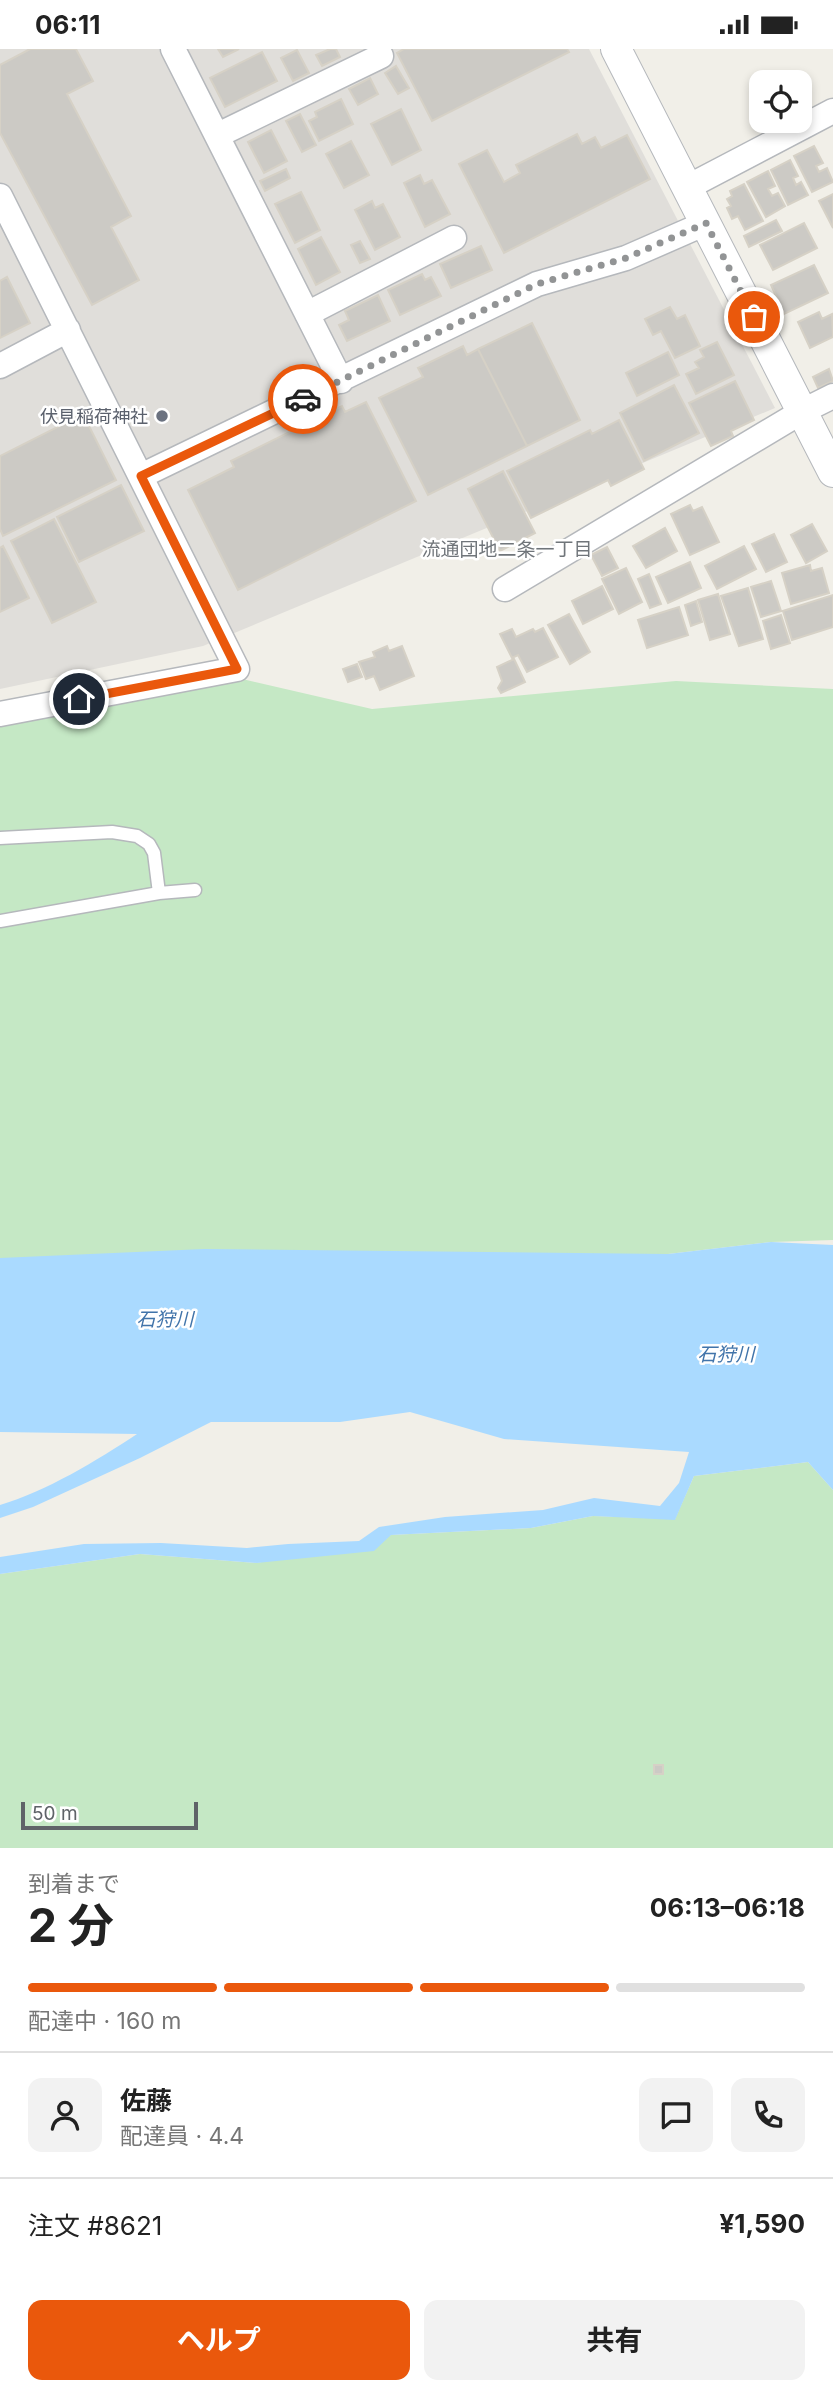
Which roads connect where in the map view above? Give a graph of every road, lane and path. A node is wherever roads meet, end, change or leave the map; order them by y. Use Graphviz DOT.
graph roads {
  1 [pos="173,49"];
  2 [pos="616,49"];
  3 [pos="380,56"];
  4 [pos="833,111"];
  5 [pos="218,135"];
  6 [pos="686,188"];
  7 [pos="0,196"];
  8 [pos="706,223"];
  9 [pos="454,238"];
  10 [pos="307,314"];
  11 [pos="68,330"];
  12 [pos="0,366"];
  13 [pos="341,381"];
  14 [pos="833,396"];
  15 [pos="803,411"];
  16 [pos="833,472"];
  17 [pos="141,476"];
  18 [pos="505,589"];
  19 [pos="0,714"];
  20 [pos="0,838"];
  21 [pos="194,890"];
  22 [pos="159,893"];
  23 [pos="0,921"];
  1 -- 5 [label="street"];
  2 -- 6 [label="street"];
  3 -- 5 [label="street"];
  4 -- 6 [label="street"];
  5 -- 10 [label="street"];
  6 -- 8 [label="street"];
  7 -- 11 [label="street"];
  8 -- 13 [label="street"];
  8 -- 15 [label="street"];
  9 -- 10 [label="street"];
  10 -- 13 [label="street"];
  11 -- 12 [label="street"];
  11 -- 17 [label="street"];
  13 -- 17 [label="street"];
  14 -- 15 [label="street"];
  15 -- 16 [label="street"];
  15 -- 18 [label="street"];
  17 -- 19 [label="street"];
  20 -- 22 [label="lane"];
  21 -- 22 [label="lane"];
  22 -- 23 [label="lane"];
}
